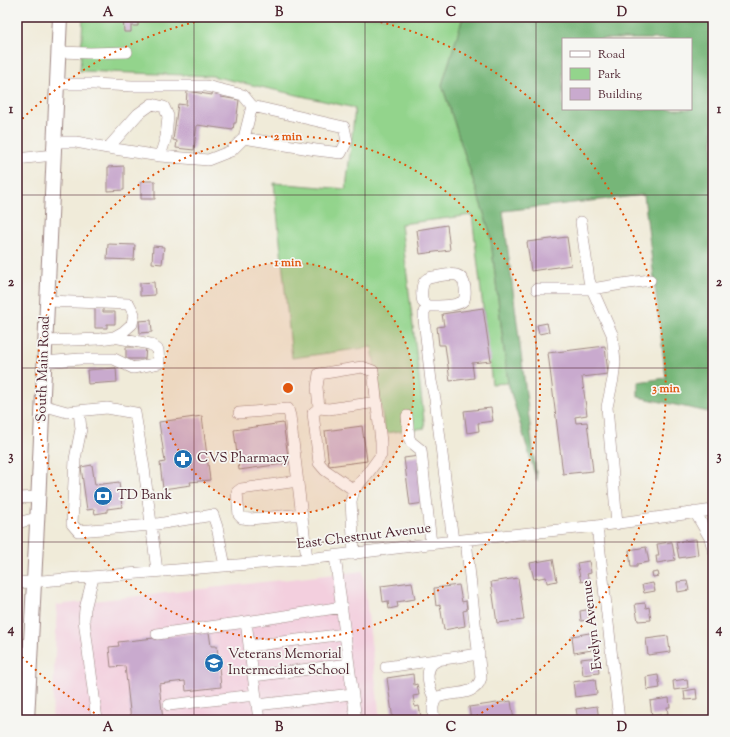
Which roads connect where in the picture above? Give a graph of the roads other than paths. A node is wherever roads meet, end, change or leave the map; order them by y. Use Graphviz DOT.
graph roads {
  1 [pos="60,17"];
  2 [pos="58,52"];
  3 [pos="127,52"];
  4 [pos="57,84"];
  5 [pos="252,106"];
  6 [pos="244,138"];
  7 [pos="54,148"];
  8 [pos="108,148"];
  9 [pos="160,156"];
  10 [pos="17,158"];
  11 [pos="581,222"];
  12 [pos="650,280"];
  13 [pos="537,289"];
  14 [pos="592,289"];
  15 [pos="47,301"];
  16 [pos="428,306"];
  17 [pos="114,337"];
  18 [pos="45,341"];
  19 [pos="44,362"];
  20 [pos="377,402"];
  21 [pos="42,405"];
  22 [pos="319,408"];
  23 [pos="79,410"];
  24 [pos="238,413"];
  25 [pos="407,416"];
  26 [pos="298,481"];
  27 [pos="354,490"];
  28 [pos="39,497"];
  29 [pos="17,498"];
  30 [pos="713,510"];
  31 [pos="695,512"];
  32 [pos="302,514"];
  33 [pos="37,518"];
  34 [pos="17,523"];
  35 [pos="617,524"];
  36 [pos="151,525"];
  37 [pos="597,526"];
  38 [pos="466,540"];
  39 [pos="454,541"];
  40 [pos="431,544"];
  41 [pos="713,549"];
  42 [pos="354,554"];
  43 [pos="335,556"];
  44 [pos="307,559"];
  45 [pos="225,566"];
  46 [pos="157,572"];
  47 [pos="92,577"];
  48 [pos="34,581"];
  49 [pos="17,583"];
  50 [pos="342,607"];
  51 [pos="246,622"];
  52 [pos="157,634"];
  53 [pos="345,634"];
  54 [pos="249,646"];
  55 [pos="479,654"];
  56 [pos="440,660"];
  57 [pos="349,664"];
  58 [pos="386,667"];
  59 [pos="253,676"];
  60 [pos="352,694"];
  61 [pos="435,699"];
  62 [pos="256,700"];
  63 [pos="170,705"];
  64 [pos="27,720"];
  65 [pos="97,720"];
  66 [pos="259,720"];
  67 [pos="356,720"];
  68 [pos="434,720"];
  69 [pos="619,720"];
  1 -- 2 [label="main road, South Main Road"];
  2 -- 3 [label="street"];
  2 -- 4 [label="main road, South Main Road"];
  4 -- 5 [label="street"];
  4 -- 7 [label="main road, South Main Road"];
  5 -- 6 [label="street"];
  5 -- 6 [label="street"];
  6 -- 9 [label="street"];
  7 -- 8 [label="street"];
  7 -- 10 [label="street"];
  7 -- 15 [label="main road, South Main Road"];
  8 -- 9 [label="street"];
  8 -- 9 [label="street"];
  11 -- 14 [label="street"];
  12 -- 14 [label="street"];
  13 -- 14 [label="street"];
  14 -- 35 [label="street"];
  15 -- 17 [label="street"];
  15 -- 18 [label="main road, South Main Road"];
  16 -- 39 [label="street"];
  17 -- 18 [label="street"];
  17 -- 19 [label="street"];
  18 -- 19 [label="main road, South Main Road"];
  19 -- 21 [label="main road, South Main Road"];
  20 -- 22 [label="street"];
  20 -- 22 [label="street"];
  20 -- 27 [label="street"];
  21 -- 23 [label="street"];
  21 -- 28 [label="main road, South Main Road"];
  22 -- 27 [label="street"];
  23 -- 36 [label="street"];
  23 -- 36 [label="street"];
  24 -- 26 [label="street"];
  25 -- 40 [label="street"];
  26 -- 32 [label="street"];
  26 -- 32 [label="street"];
  27 -- 42 [label="street"];
  28 -- 29 [label="street"];
  28 -- 33 [label="main road, South Main Road"];
  30 -- 31 [label="street, East Chestnut Avenue"];
  31 -- 35 [label="street, East Chestnut Avenue"];
  31 -- 41 [label="street"];
  32 -- 44 [label="street"];
  33 -- 34 [label="street"];
  33 -- 48 [label="main road, South Main Road"];
  35 -- 37 [label="street, East Chestnut Avenue"];
  36 -- 45 [label="street"];
  36 -- 46 [label="street"];
  37 -- 38 [label="street, East Chestnut Avenue"];
  37 -- 69 [label="street, Evelyn Avenue"];
  38 -- 39 [label="street, East Chestnut Avenue"];
  38 -- 55 [label="street"];
  39 -- 40 [label="street, East Chestnut Avenue"];
  40 -- 42 [label="street, East Chestnut Avenue"];
  42 -- 43 [label="street, East Chestnut Avenue"];
  43 -- 44 [label="street, East Chestnut Avenue"];
  43 -- 50 [label="street"];
  44 -- 45 [label="street, East Chestnut Avenue"];
  45 -- 46 [label="street, East Chestnut Avenue"];
  46 -- 47 [label="street, East Chestnut Avenue"];
  47 -- 48 [label="street, East Chestnut Avenue"];
  47 -- 65 [label="street"];
  48 -- 49 [label="street, East Chestnut Avenue"];
  48 -- 64 [label="main road, South Main Road"];
  50 -- 51 [label="street"];
  50 -- 53 [label="street"];
  51 -- 52 [label="street"];
  51 -- 54 [label="street"];
  53 -- 54 [label="street"];
  53 -- 57 [label="street"];
  54 -- 59 [label="street"];
  55 -- 56 [label="street"];
  55 -- 61 [label="street"];
  56 -- 58 [label="street"];
  56 -- 61 [label="street"];
  57 -- 59 [label="street"];
  57 -- 60 [label="street"];
  59 -- 62 [label="street"];
  60 -- 62 [label="street"];
  60 -- 67 [label="street"];
  61 -- 68 [label="street"];
  62 -- 63 [label="street"];
  62 -- 66 [label="street"];
}
